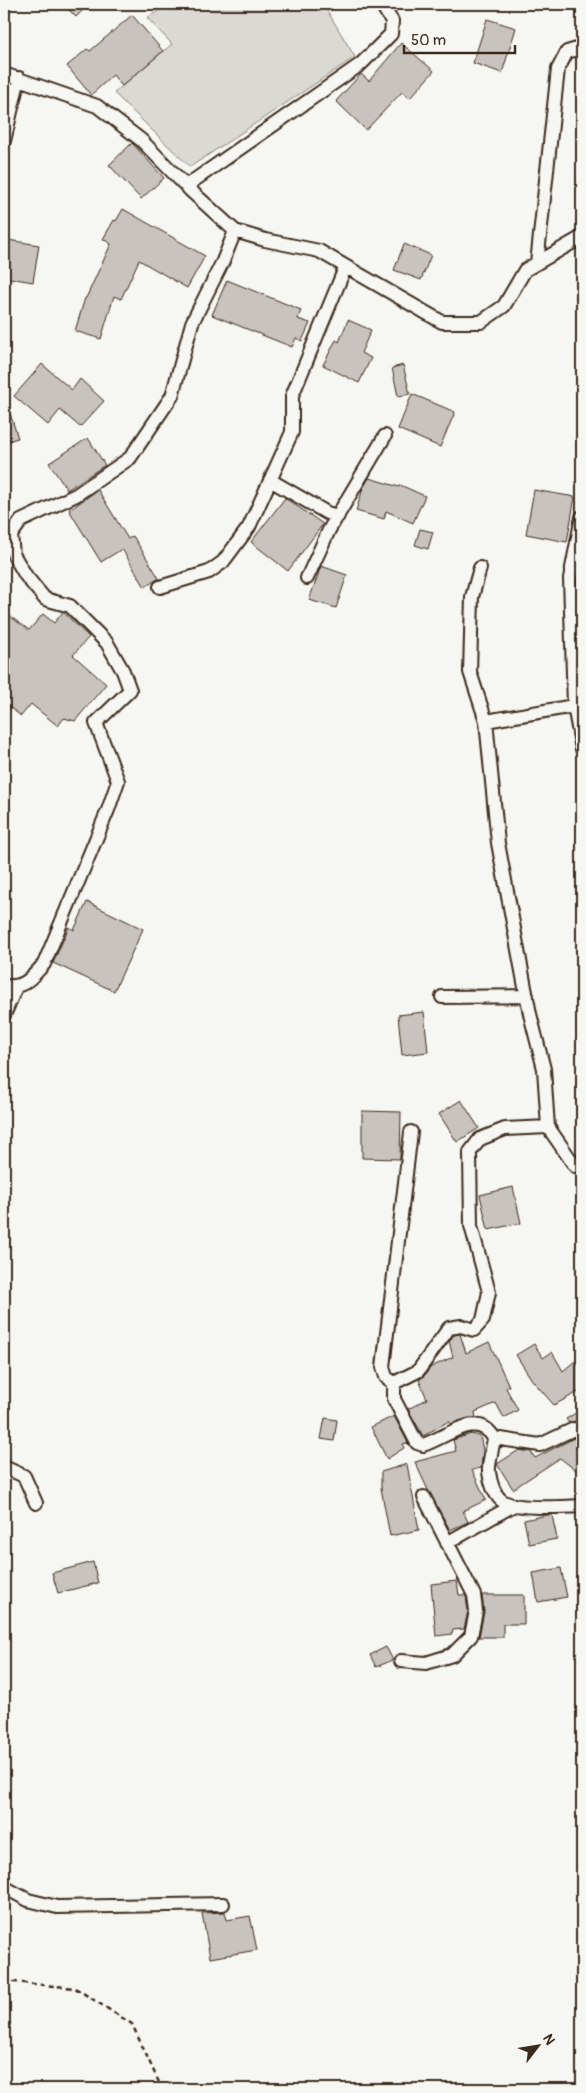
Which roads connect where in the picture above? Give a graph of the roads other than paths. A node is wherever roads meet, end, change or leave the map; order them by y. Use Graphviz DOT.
graph roads {
  1 [pos="381,4"];
  2 [pos="582,50"];
  3 [pos="4,74"];
  4 [pos="19,78"];
  5 [pos="4,141"];
  6 [pos="186,186"];
  7 [pos="235,232"];
  8 [pos="582,237"];
  9 [pos="536,263"];
  10 [pos="345,268"];
  11 [pos="385,436"];
  12 [pos="270,480"];
  13 [pos="338,516"];
  14 [pos="582,517"];
  15 [pos="480,568"];
  16 [pos="307,578"];
  17 [pos="160,587"];
  18 [pos="574,706"];
  19 [pos="486,721"];
  20 [pos="582,749"];
  21 [pos="10,986"];
  22 [pos="527,996"];
  23 [pos="442,997"];
  24 [pos="4,1015"];
  25 [pos="548,1126"];
  26 [pos="411,1132"];
  27 [pos="575,1166"];
  28 [pos="394,1383"];
  29 [pos="574,1429"];
  30 [pos="494,1438"];
  31 [pos="4,1466"];
  32 [pos="424,1497"];
  33 [pos="36,1503"];
  34 [pos="514,1505"];
  35 [pos="582,1506"];
  36 [pos="447,1543"];
  37 [pos="401,1661"];
  38 [pos="4,1887"];
  39 [pos="223,1904"];
  1 -- 6 [label="street"];
  2 -- 9 [label="street"];
  3 -- 4 [label="street"];
  4 -- 5 [label="street"];
  4 -- 6 [label="street"];
  6 -- 7 [label="street"];
  7 -- 10 [label="street"];
  7 -- 21 [label="street"];
  8 -- 9 [label="street"];
  9 -- 10 [label="street"];
  10 -- 12 [label="street"];
  11 -- 13 [label="street"];
  12 -- 13 [label="street"];
  12 -- 17 [label="street"];
  13 -- 16 [label="street"];
  14 -- 18 [label="street"];
  15 -- 19 [label="street"];
  18 -- 19 [label="street"];
  18 -- 20 [label="street"];
  19 -- 22 [label="street"];
  21 -- 24 [label="street"];
  22 -- 23 [label="street"];
  22 -- 25 [label="street"];
  25 -- 27 [label="street"];
  25 -- 28 [label="street"];
  26 -- 28 [label="street"];
  28 -- 30 [label="street"];
  29 -- 30 [label="street"];
  30 -- 34 [label="street"];
  31 -- 33 [label="street"];
  32 -- 36 [label="street"];
  34 -- 35 [label="street"];
  34 -- 36 [label="street"];
  36 -- 37 [label="street"];
  38 -- 39 [label="street"];
}
